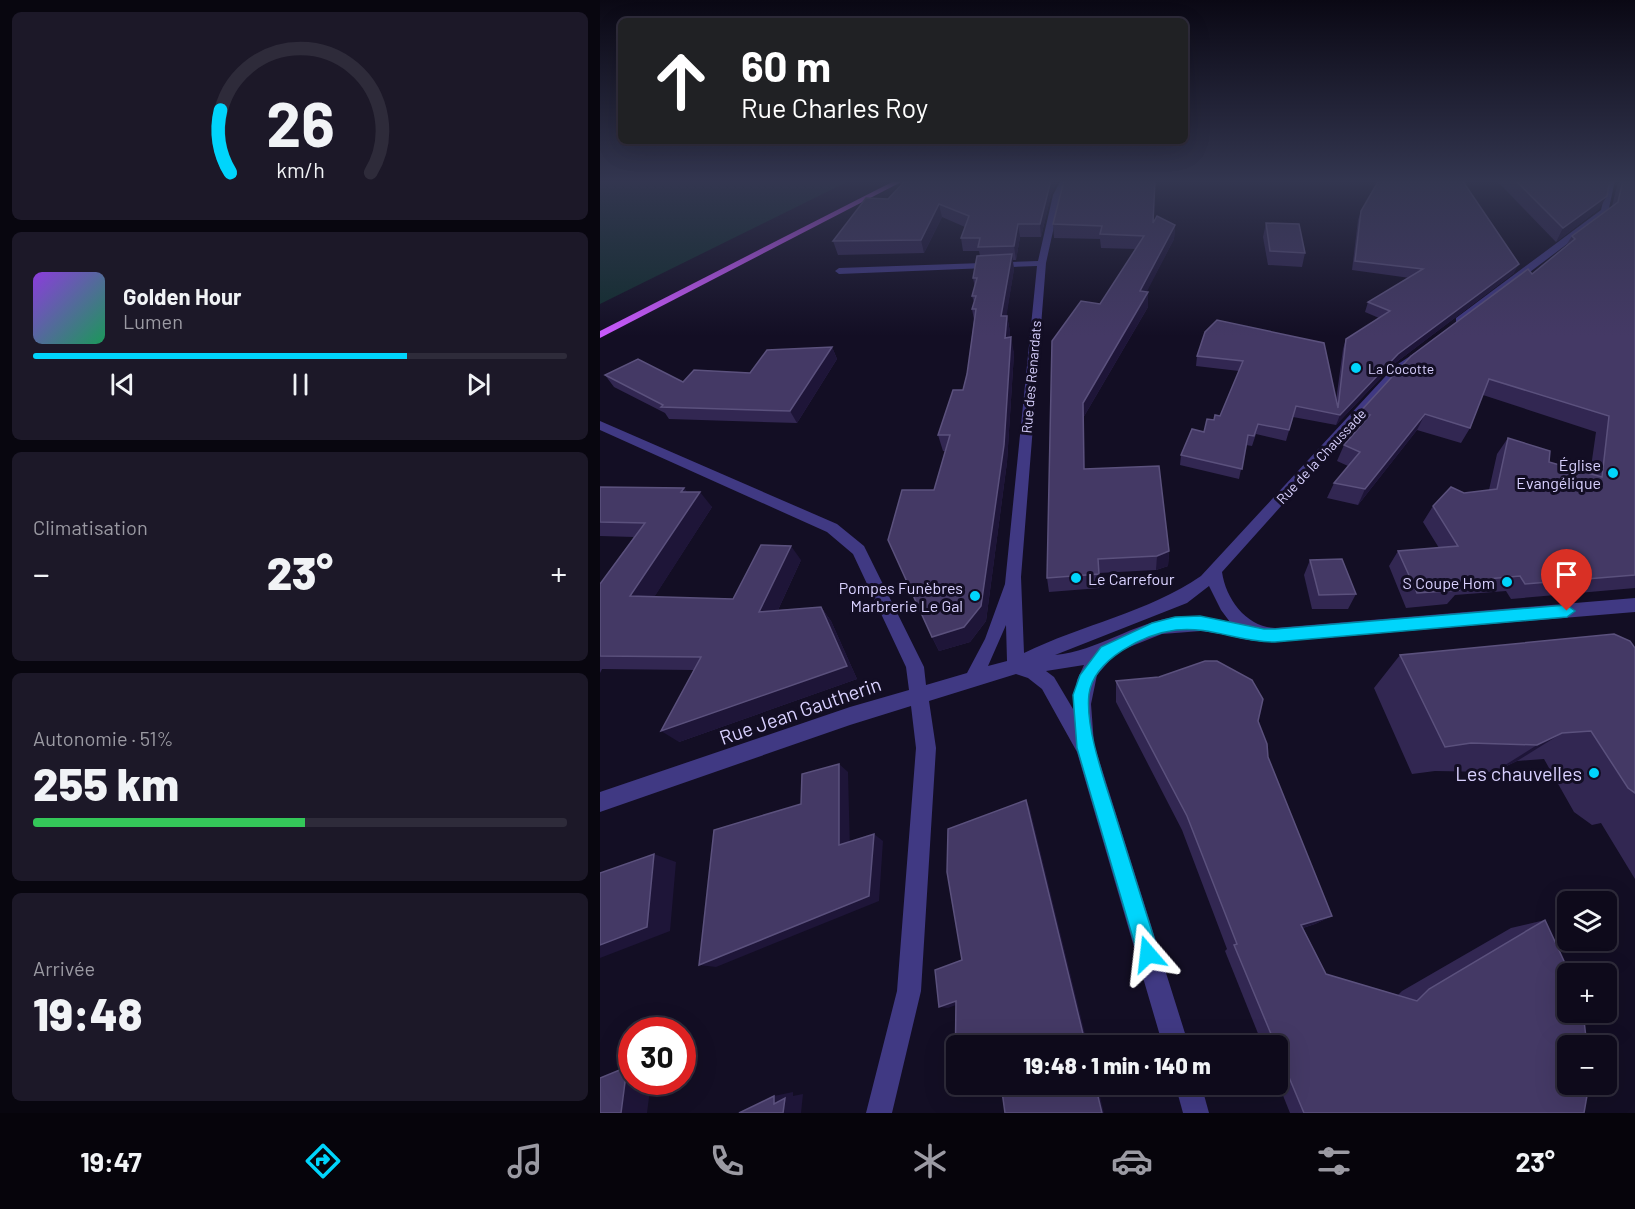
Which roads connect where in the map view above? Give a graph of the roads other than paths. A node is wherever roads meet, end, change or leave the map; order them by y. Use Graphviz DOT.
graph roads {
  1 [pos="799,232"];
  2 [pos="1049,232"];
  3 [pos="1577,232"];
  4 [pos="1042,263"];
  5 [pos="839,271"];
  6 [pos="1446,331"];
  7 [pos="600,335"];
  8 [pos="1427,346"];
  9 [pos="600,425"];
  10 [pos="1214,570"];
  11 [pos="1013,577"];
  12 [pos="1635,605"];
  13 [pos="1152,629"];
  14 [pos="1264,636"];
  15 [pos="1016,666"];
  16 [pos="973,678"];
  17 [pos="919,695"];
  18 [pos="1086,748"];
  19 [pos="600,802"];
  20 [pos="1173,1035"];
  21 [pos="1191,1095"];
  22 [pos="879,1113"];
  23 [pos="1196,1113"];
  1 -- 7 [label="main road"];
  2 -- 4 [label="street, Rue des Renardats"];
  3 -- 6 [label="street"];
  4 -- 5 [label="street"];
  4 -- 11 [label="street, Rue des Renardats"];
  8 -- 10 [label="street, Rue de la Chaussade"];
  9 -- 17 [label="street"];
  10 -- 14 [label="street"];
  10 -- 15 [label="street, Rue de la Chaussade"];
  11 -- 15 [label="street, Rue des Renardats"];
  11 -- 16 [label="street, Rue des Renardats"];
  12 -- 14 [label="street"];
  13 -- 14 [label="street"];
  13 -- 15 [label="street"];
  13 -- 18 [label="street"];
  15 -- 16 [label="street, Rue Jean Gautherin"];
  15 -- 18 [label="street"];
  16 -- 17 [label="street, Rue Jean Gautherin"];
  17 -- 19 [label="street, Rue Jean Gautherin"];
  17 -- 22 [label="street"];
  18 -- 20 [label="street"];
  21 -- 23 [label="street"];
}
